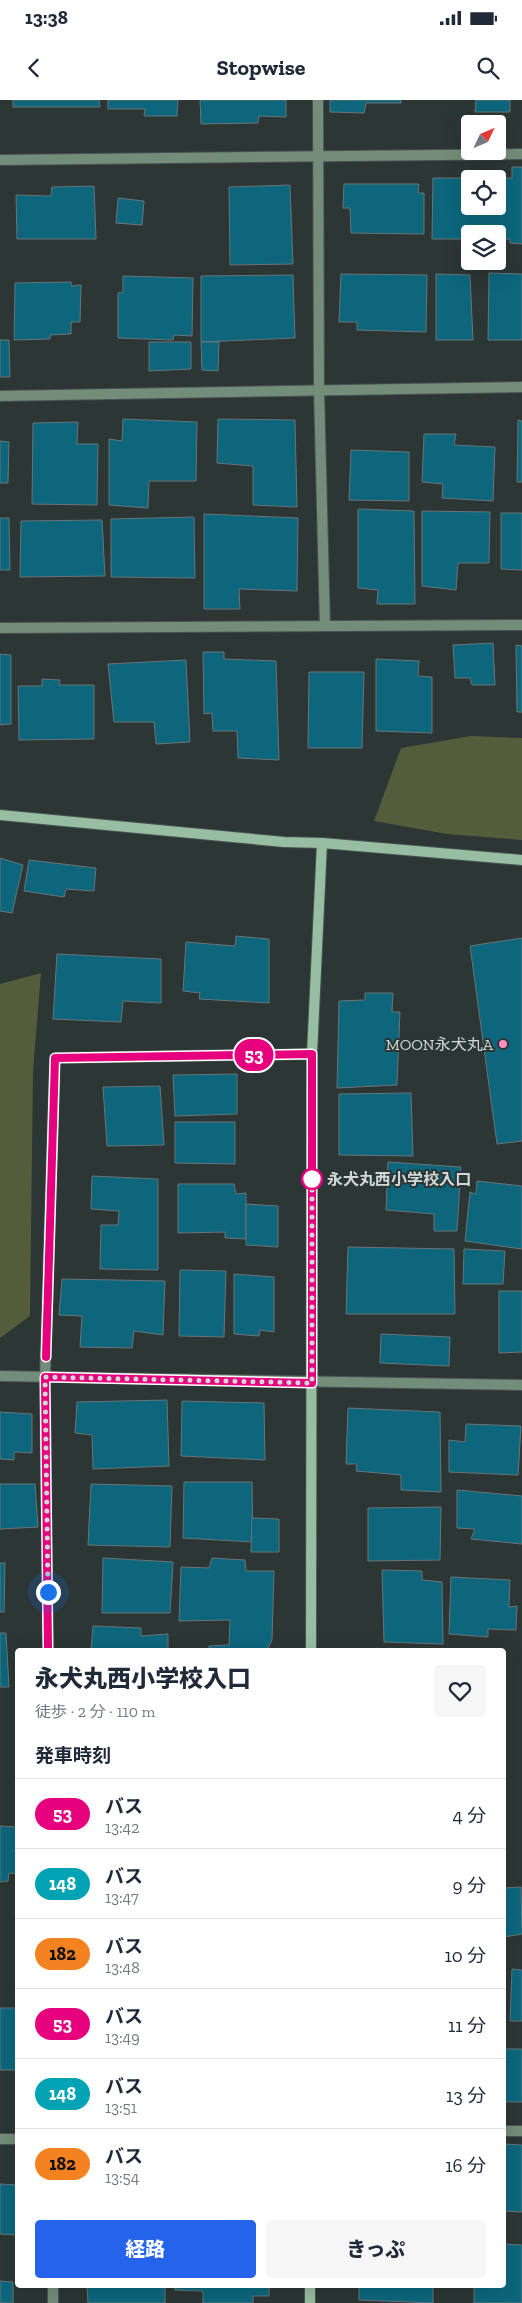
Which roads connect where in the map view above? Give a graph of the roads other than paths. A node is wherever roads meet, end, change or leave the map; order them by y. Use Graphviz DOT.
graph roads {
  1 [pos="318,100"];
  2 [pos="522,154"];
  3 [pos="318,155"];
  4 [pos="0,160"];
  5 [pos="522,387"];
  6 [pos="319,390"];
  7 [pos="0,396"];
  8 [pos="522,625"];
  9 [pos="326,626"];
  10 [pos="0,628"];
  11 [pos="0,814"];
  12 [pos="322,843"];
  13 [pos="522,860"];
  14 [pos="312,1054"];
  15 [pos="0,1376"];
  16 [pos="45,1377"];
  17 [pos="312,1383"];
  18 [pos="522,1385"];
  19 [pos="48,1648"];
  20 [pos="311,1648"];
  21 [pos="506,2131"];
  22 [pos="522,2131"];
  23 [pos="15,2139"];
  24 [pos="0,2140"];
  25 [pos="53,2288"];
  26 [pos="310,2288"];
  27 [pos="53,2303"];
  28 [pos="310,2303"];
  1 -- 3 [label="street"];
  2 -- 3 [label="street"];
  3 -- 4 [label="street"];
  3 -- 6 [label="street"];
  5 -- 6 [label="street"];
  6 -- 7 [label="street"];
  6 -- 9 [label="street"];
  8 -- 9 [label="street"];
  9 -- 10 [label="street"];
  11 -- 12 [label="street"];
  12 -- 13 [label="street"];
  12 -- 14 [label="street"];
  14 -- 16 [label="street"];
  14 -- 17 [label="street"];
  15 -- 16 [label="street"];
  16 -- 17 [label="street"];
  16 -- 19 [label="street"];
  17 -- 18 [label="street"];
  17 -- 20 [label="street"];
  21 -- 22 [label="street"];
  23 -- 24 [label="street"];
  25 -- 27 [label="street"];
  26 -- 28 [label="street"];
}
